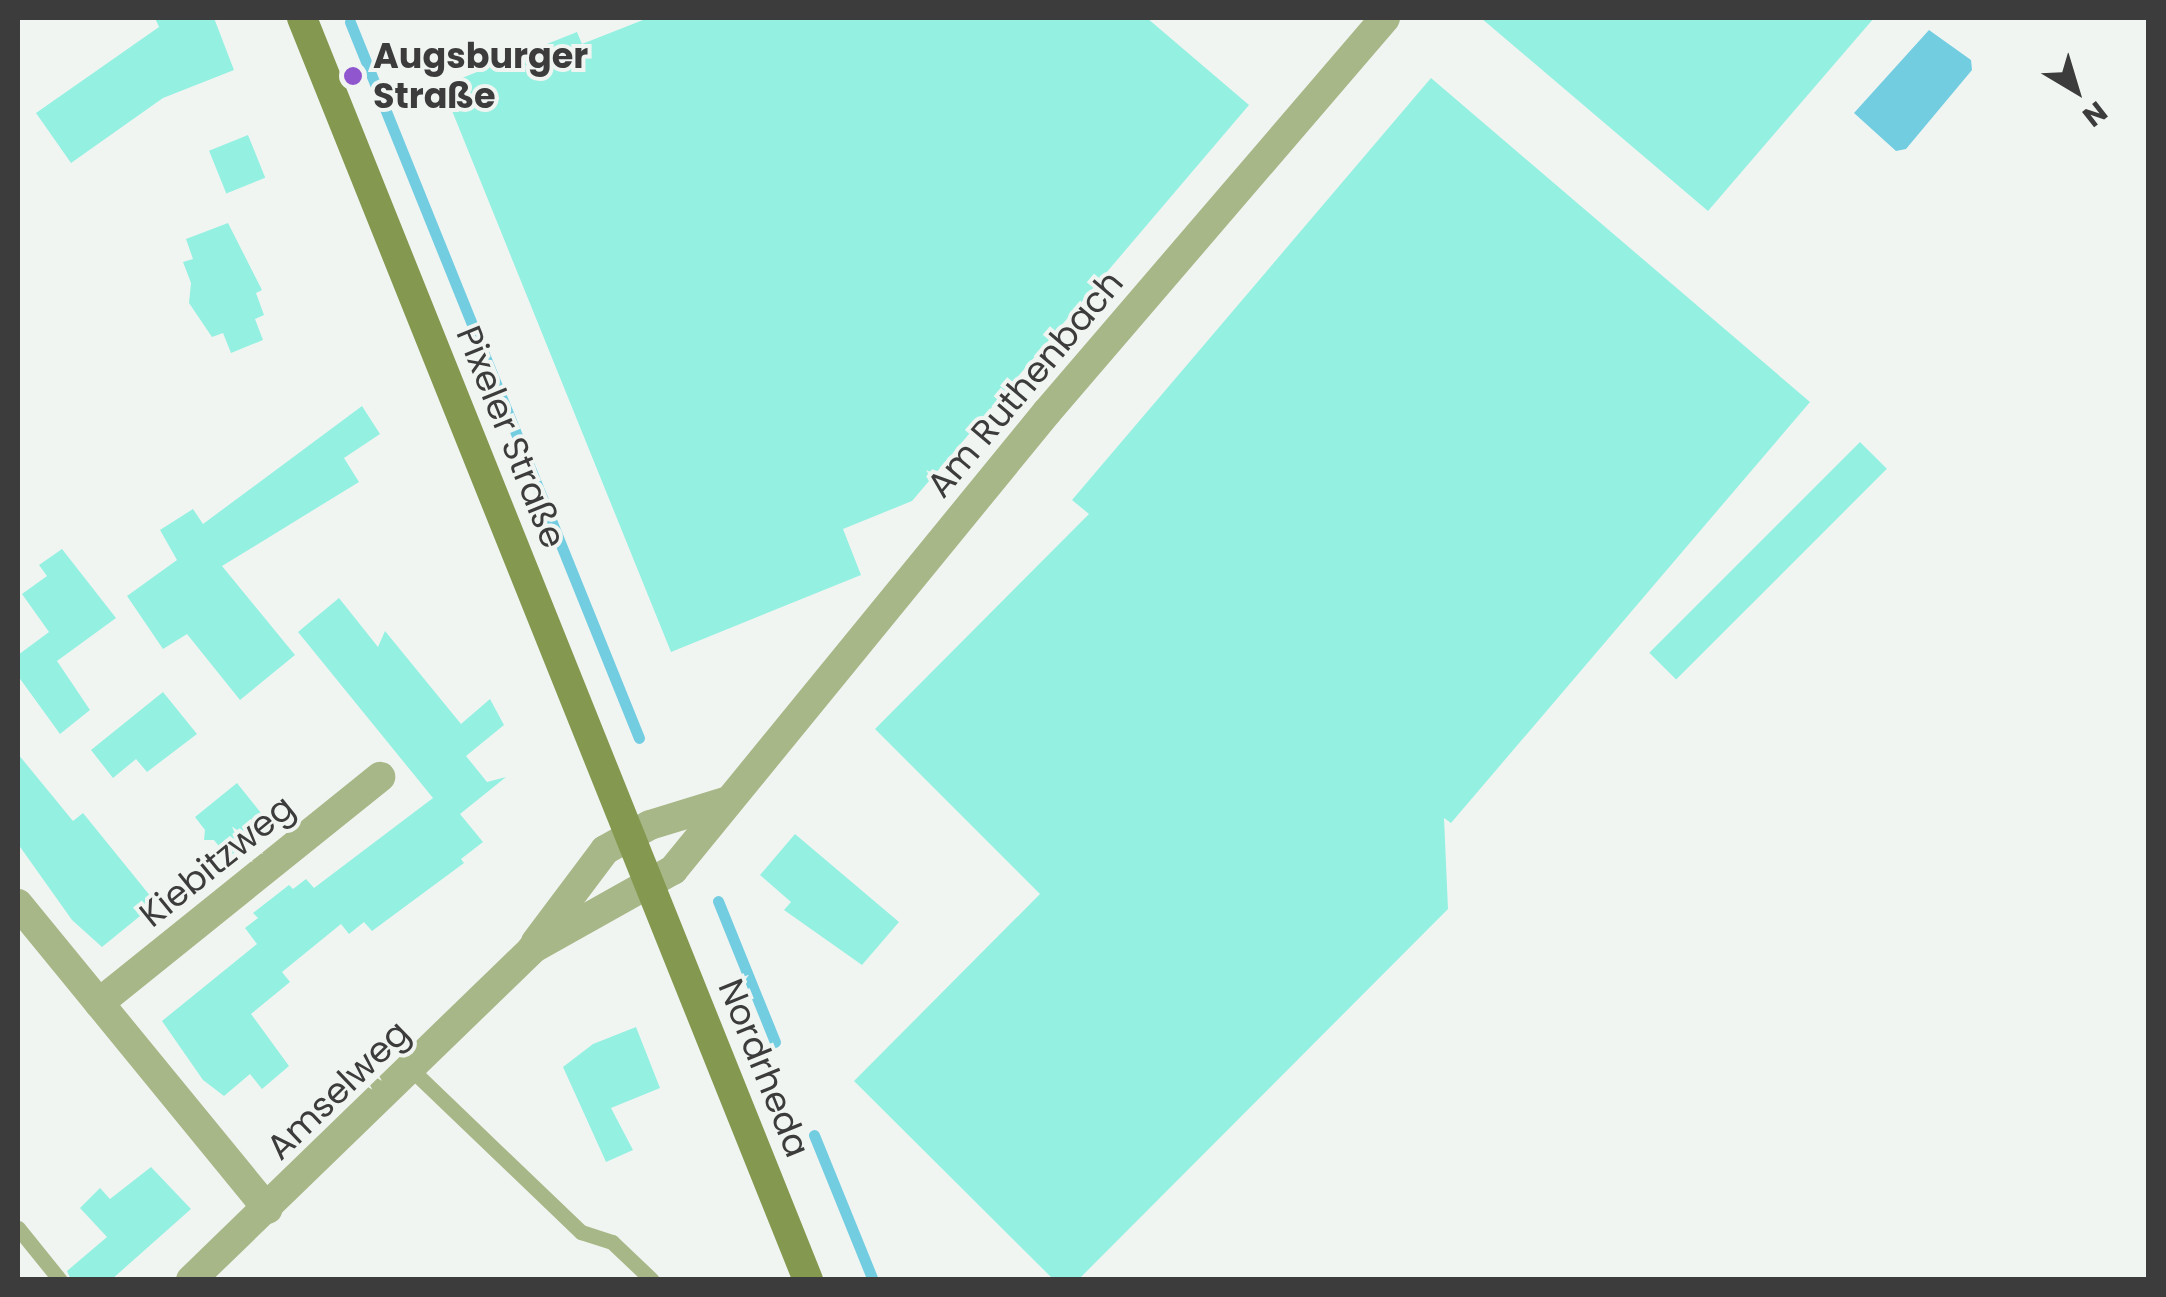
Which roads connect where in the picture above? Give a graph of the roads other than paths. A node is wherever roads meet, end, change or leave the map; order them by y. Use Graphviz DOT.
graph roads {
  1 [pos="302,18"];
  2 [pos="1374,21"];
  3 [pos="380,777"];
  4 [pos="726,802"];
  5 [pos="632,834"];
  6 [pos="651,884"];
  7 [pos="18,904"];
  8 [pos="532,949"];
  9 [pos="100,1003"];
  10 [pos="413,1071"];
  11 [pos="268,1209"];
  12 [pos="18,1228"];
  13 [pos="642,1276"];
  14 [pos="60,1280"];
  15 [pos="191,1280"];
  16 [pos="808,1280"];
  1 -- 5 [label="main road, Pixeler Straße"];
  2 -- 4 [label="street, Am Ruthenbach"];
  3 -- 9 [label="street, Kiebitzweg"];
  4 -- 5 [label="street"];
  4 -- 6 [label="street, Am Ruthenbach"];
  5 -- 6 [label="main road, Pixeler Straße"];
  5 -- 8 [label="street, Amselweg"];
  6 -- 8 [label="street, Amselweg"];
  6 -- 16 [label="main road, Nordrheda"];
  7 -- 9 [label="street"];
  8 -- 10 [label="street, Amselweg"];
  9 -- 11 [label="street"];
  10 -- 11 [label="street, Amselweg"];
  10 -- 13 [label="lane"];
  11 -- 15 [label="street, Amselweg"];
  12 -- 14 [label="lane"];
}
